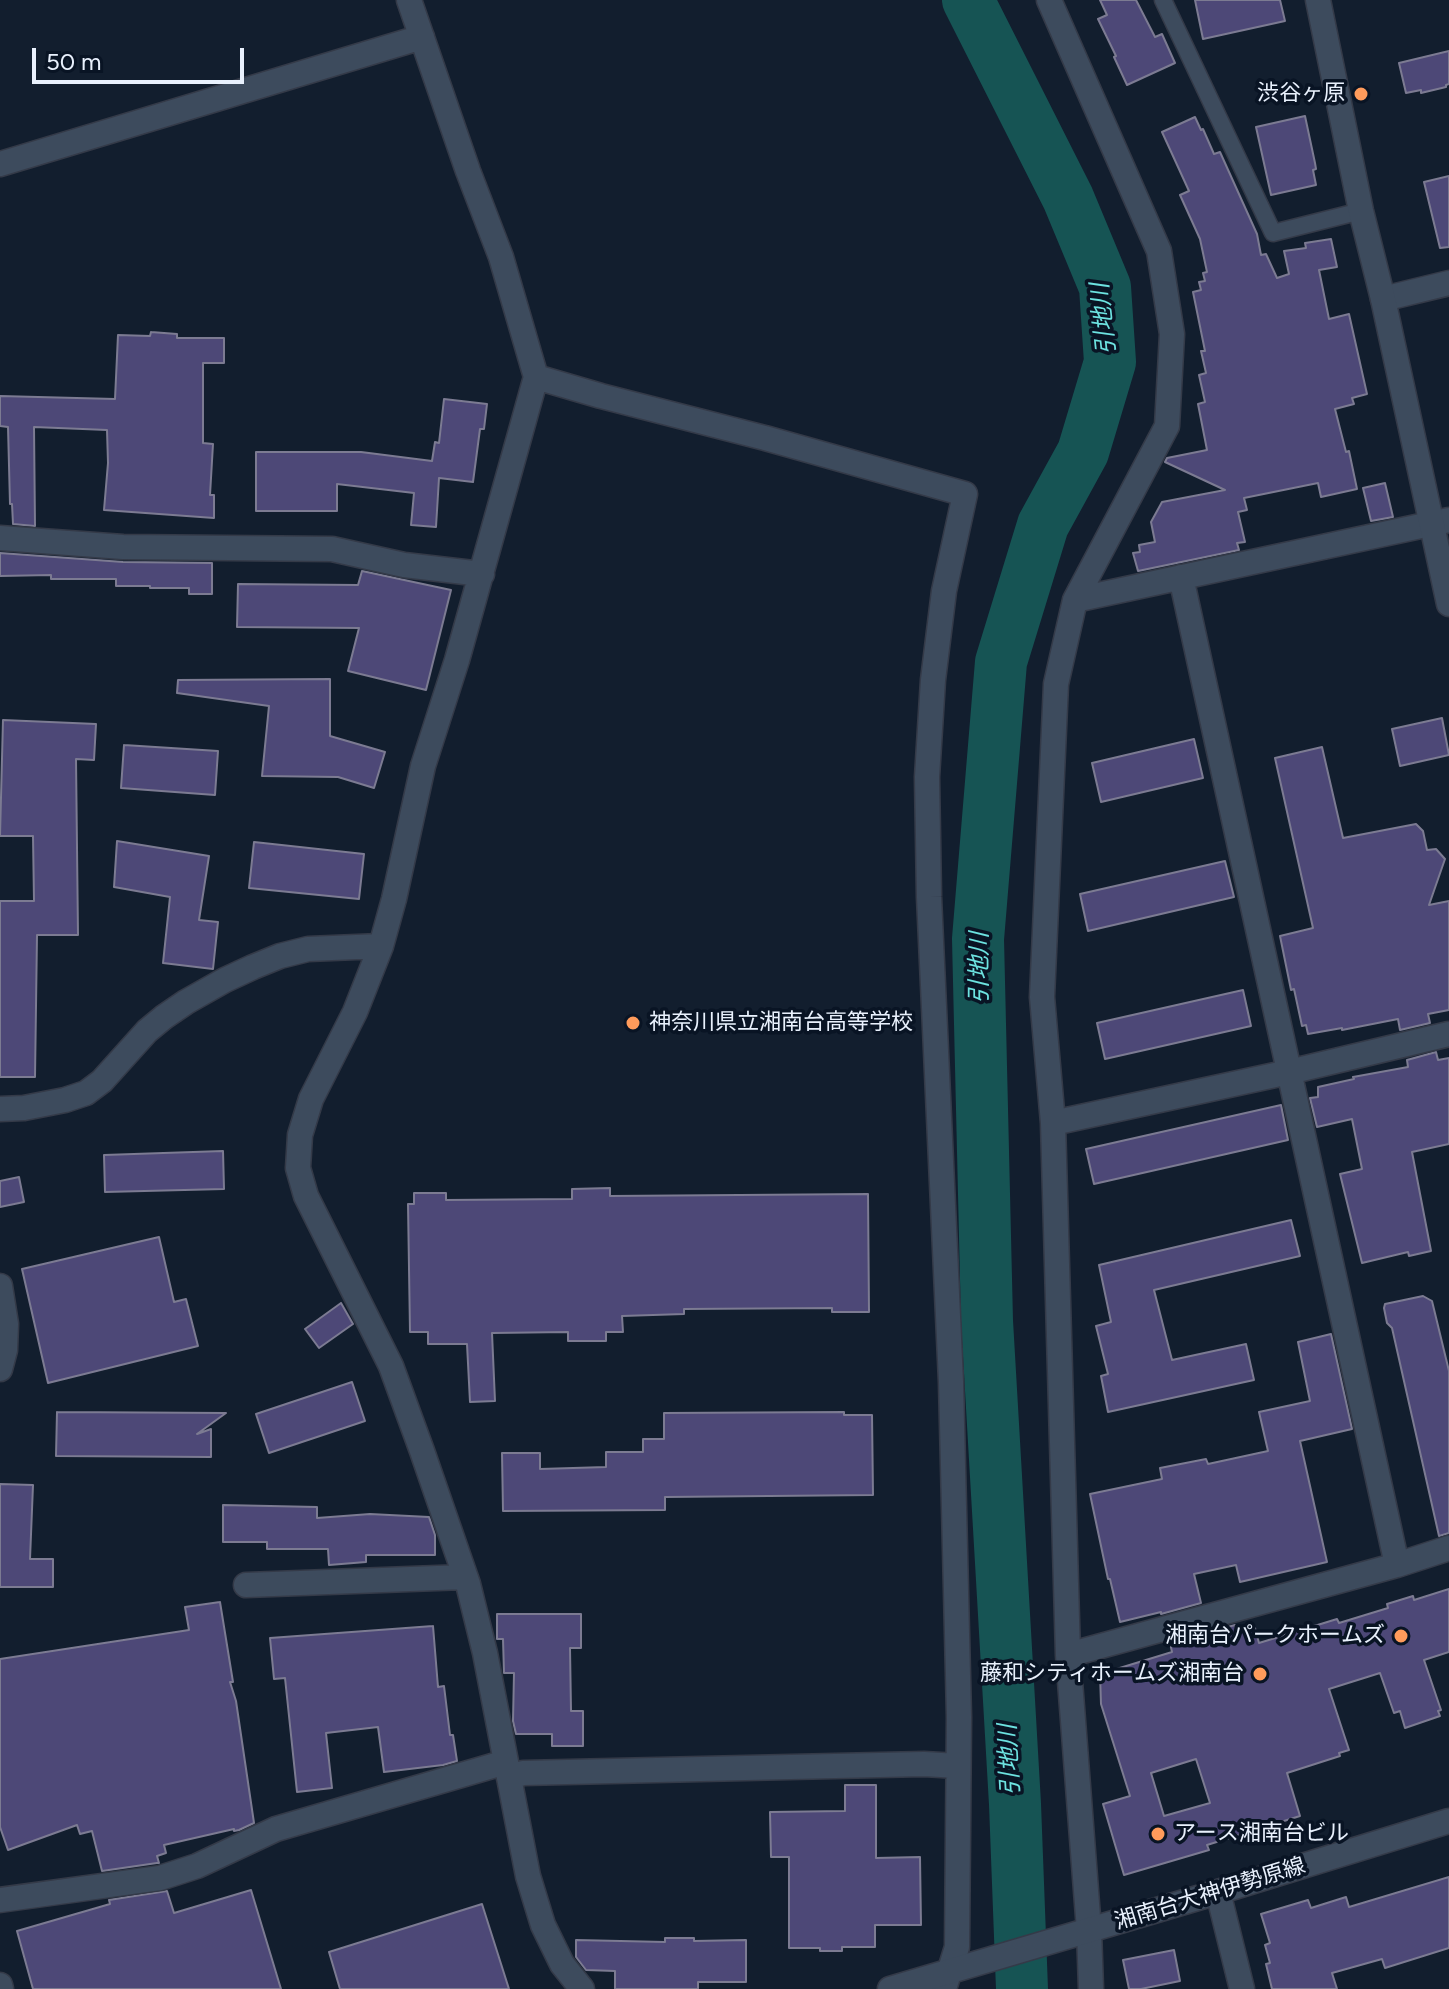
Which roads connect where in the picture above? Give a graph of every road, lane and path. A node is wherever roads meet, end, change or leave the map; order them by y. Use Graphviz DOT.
graph roads {
  1 [pos="409,0"];
  2 [pos="1049,0"];
  3 [pos="1163,0"];
  4 [pos="1318,0"];
  5 [pos="422,37"];
  6 [pos="0,164"];
  7 [pos="1361,211"];
  8 [pos="1449,283"];
  9 [pos="1383,299"];
  10 [pos="536,377"];
  11 [pos="1440,522"];
  12 [pos="0,538"];
  13 [pos="482,574"];
  14 [pos="1181,577"];
  15 [pos="1075,600"];
  16 [pos="1449,604"];
  17 [pos="381,946"];
  18 [pos="1449,1034"];
  19 [pos="1289,1072"];
  20 [pos="0,1109"];
  21 [pos="1053,1123"];
  22 [pos="0,1286"];
  23 [pos="0,1369"];
  24 [pos="1449,1548"];
  25 [pos="1397,1565"];
  26 [pos="465,1577"];
  27 [pos="246,1585"];
  28 [pos="1068,1655"];
  29 [pos="958,1766"];
  30 [pos="508,1770"];
  31 [pos="1449,1821"];
  32 [pos="1218,1892"];
  33 [pos="0,1900"];
  34 [pos="1089,1930"];
  35 [pos="947,1980"];
  36 [pos="582,1989"];
  37 [pos="890,1989"];
  38 [pos="1091,1989"];
  39 [pos="1242,1989"];
  1 -- 5 [label="street"];
  2 -- 15 [label="street"];
  3 -- 7 [label="lane"];
  4 -- 7 [label="street"];
  5 -- 6 [label="street"];
  5 -- 10 [label="street"];
  7 -- 9 [label="street"];
  8 -- 9 [label="street"];
  9 -- 11 [label="street"];
  10 -- 13 [label="street"];
  10 -- 29 [label="street"];
  11 -- 14 [label="street"];
  11 -- 16 [label="street"];
  12 -- 13 [label="street"];
  13 -- 17 [label="street"];
  14 -- 15 [label="street"];
  14 -- 19 [label="street"];
  15 -- 21 [label="street"];
  17 -- 20 [label="street"];
  17 -- 26 [label="street"];
  18 -- 19 [label="street"];
  19 -- 21 [label="street"];
  19 -- 25 [label="street"];
  21 -- 28 [label="street"];
  22 -- 23 [label="street"];
  24 -- 25 [label="street"];
  25 -- 28 [label="street"];
  26 -- 27 [label="street"];
  26 -- 30 [label="street"];
  28 -- 34 [label="street"];
  29 -- 30 [label="street"];
  29 -- 35 [label="street"];
  30 -- 33 [label="street"];
  30 -- 36 [label="street"];
  31 -- 32 [label="street, 湘南台大神伊勢原線"];
  32 -- 34 [label="street, 湘南台大神伊勢原線"];
  32 -- 39 [label="street"];
  34 -- 35 [label="street, 湘南台大神伊勢原線"];
  34 -- 38 [label="street"];
  35 -- 37 [label="street"];
}
